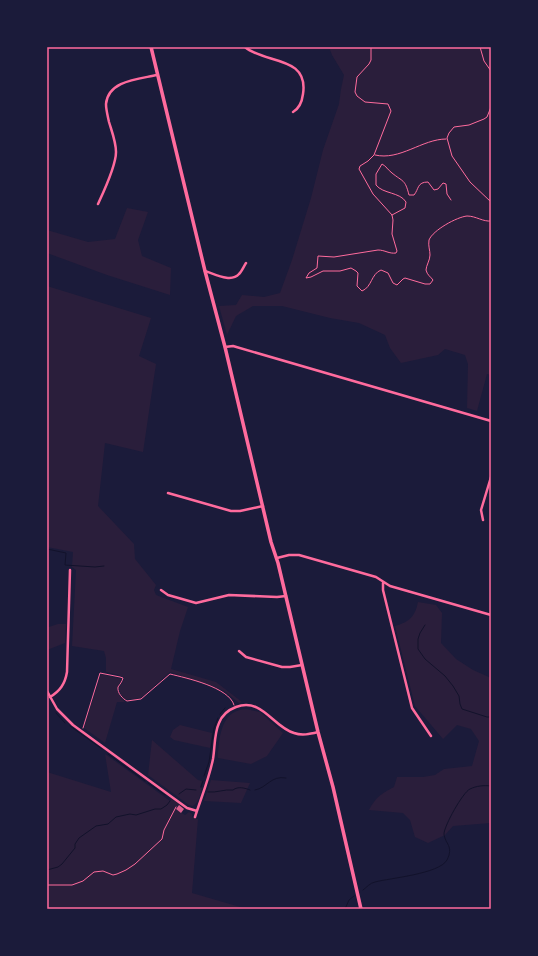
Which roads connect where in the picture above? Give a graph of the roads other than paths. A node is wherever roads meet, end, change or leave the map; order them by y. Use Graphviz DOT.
graph roads {
  1 [pos="151,47"];
  2 [pos="245,47"];
  3 [pos="158,74"];
  4 [pos="293,112"];
  5 [pos="98,204"];
  6 [pos="246,263"];
  7 [pos="205,271"];
  8 [pos="225,347"];
  9 [pos="491,421"];
  10 [pos="491,477"];
  11 [pos="168,493"];
  12 [pos="263,506"];
  13 [pos="483,520"];
  14 [pos="277,558"];
  15 [pos="70,570"];
  16 [pos="383,583"];
  17 [pos="161,590"];
  18 [pos="286,596"];
  19 [pos="491,615"];
  20 [pos="239,651"];
  21 [pos="302,664"];
  22 [pos="47,691"];
  23 [pos="50,697"];
  24 [pos="318,732"];
  25 [pos="431,736"];
  26 [pos="197,811"];
  27 [pos="195,817"];
  28 [pos="361,909"];
  1 -- 3 [label="main road"];
  2 -- 4 [label="street"];
  3 -- 5 [label="street"];
  3 -- 7 [label="main road"];
  6 -- 7 [label="street"];
  7 -- 8 [label="main road"];
  8 -- 9 [label="street"];
  8 -- 12 [label="main road"];
  10 -- 13 [label="street"];
  11 -- 12 [label="street"];
  12 -- 14 [label="main road"];
  14 -- 16 [label="street"];
  14 -- 18 [label="main road"];
  15 -- 23 [label="street"];
  16 -- 19 [label="street"];
  16 -- 25 [label="street"];
  17 -- 18 [label="street"];
  18 -- 21 [label="main road"];
  20 -- 21 [label="street"];
  21 -- 24 [label="main road"];
  22 -- 23 [label="street"];
  23 -- 26 [label="street"];
  24 -- 26 [label="street"];
  24 -- 28 [label="main road"];
  26 -- 27 [label="street"];
}
